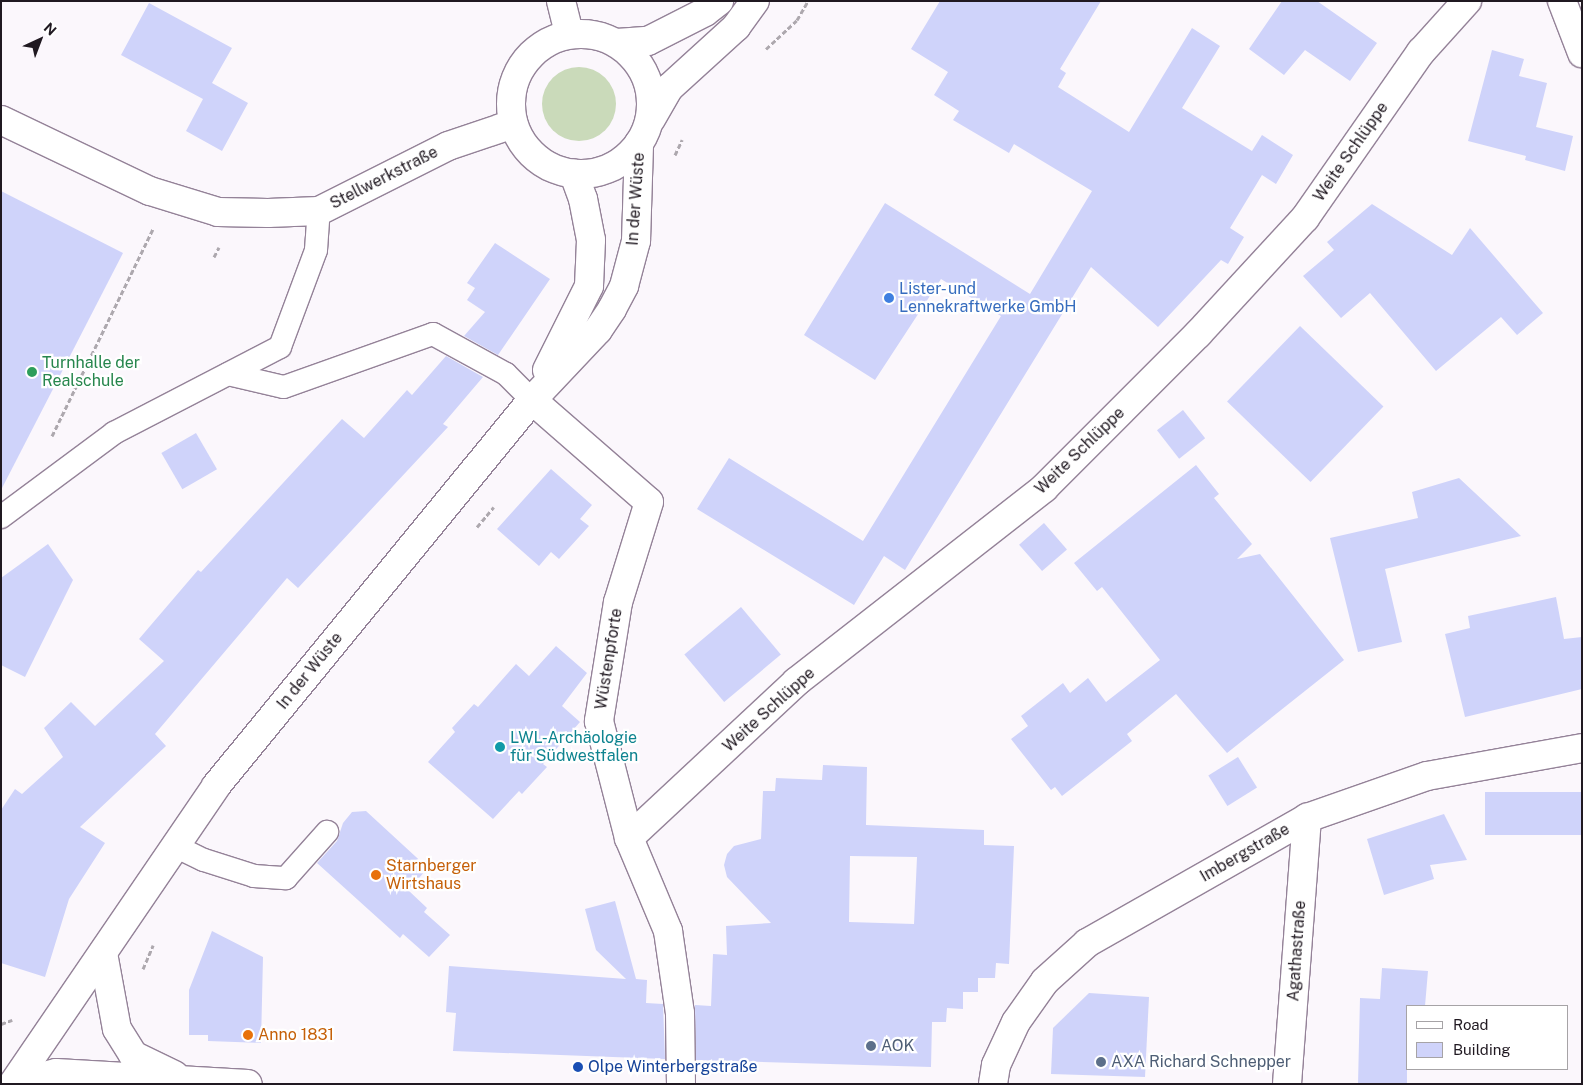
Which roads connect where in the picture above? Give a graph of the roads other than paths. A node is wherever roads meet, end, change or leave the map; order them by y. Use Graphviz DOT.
graph roads {
  1 [pos="561,1"];
  2 [pos="718,1"];
  3 [pos="755,1"];
  4 [pos="1467,1"];
  5 [pos="1562,1"];
  6 [pos="569,34"];
  7 [pos="617,43"];
  8 [pos="1582,53"];
  9 [pos="1,120"];
  10 [pos="513,124"];
  11 [pos="645,132"];
  12 [pos="574,174"];
  13 [pos="319,211"];
  14 [pos="228,374"];
  15 [pos="532,400"];
  16 [pos="1,517"];
  17 [pos="1582,748"];
  18 [pos="1307,818"];
  19 [pos="327,832"];
  20 [pos="629,838"];
  21 [pos="175,846"];
  22 [pos="103,953"];
  23 [pos="182,1079"];
  24 [pos="13,1084"];
  25 [pos="248,1084"];
  26 [pos="682,1084"];
  27 [pos="993,1084"];
  28 [pos="1287,1084"];
  1 -- 6 [label="street"];
  2 -- 7 [label="street"];
  3 -- 11 [label="street, In der Wüste"];
  4 -- 20 [label="street, Weite Schlüppe"];
  5 -- 8 [label="street"];
  6 -- 7 [label="street"];
  6 -- 10 [label="street"];
  7 -- 11 [label="street"];
  9 -- 13 [label="street, Stellwerkstraße"];
  10 -- 12 [label="street"];
  10 -- 13 [label="street, Stellwerkstraße"];
  11 -- 12 [label="street"];
  11 -- 15 [label="street, In der Wüste"];
  12 -- 15 [label="street, In der Wüste"];
  13 -- 14 [label="lane"];
  14 -- 15 [label="lane"];
  14 -- 16 [label="lane"];
  15 -- 20 [label="street, Wüstenpforte"];
  15 -- 21 [label="street, In der Wüste"];
  17 -- 18 [label="street, Imbergstraße"];
  18 -- 27 [label="street, Imbergstraße"];
  18 -- 28 [label="street, Agathastraße"];
  19 -- 21 [label="lane"];
  20 -- 26 [label="street, Wüstenpforte"];
  21 -- 22 [label="street, In der Wüste"];
  22 -- 23 [label="street"];
  22 -- 24 [label="street, In der Wüste"];
  23 -- 24 [label="street"];
  23 -- 25 [label="street"];
}
